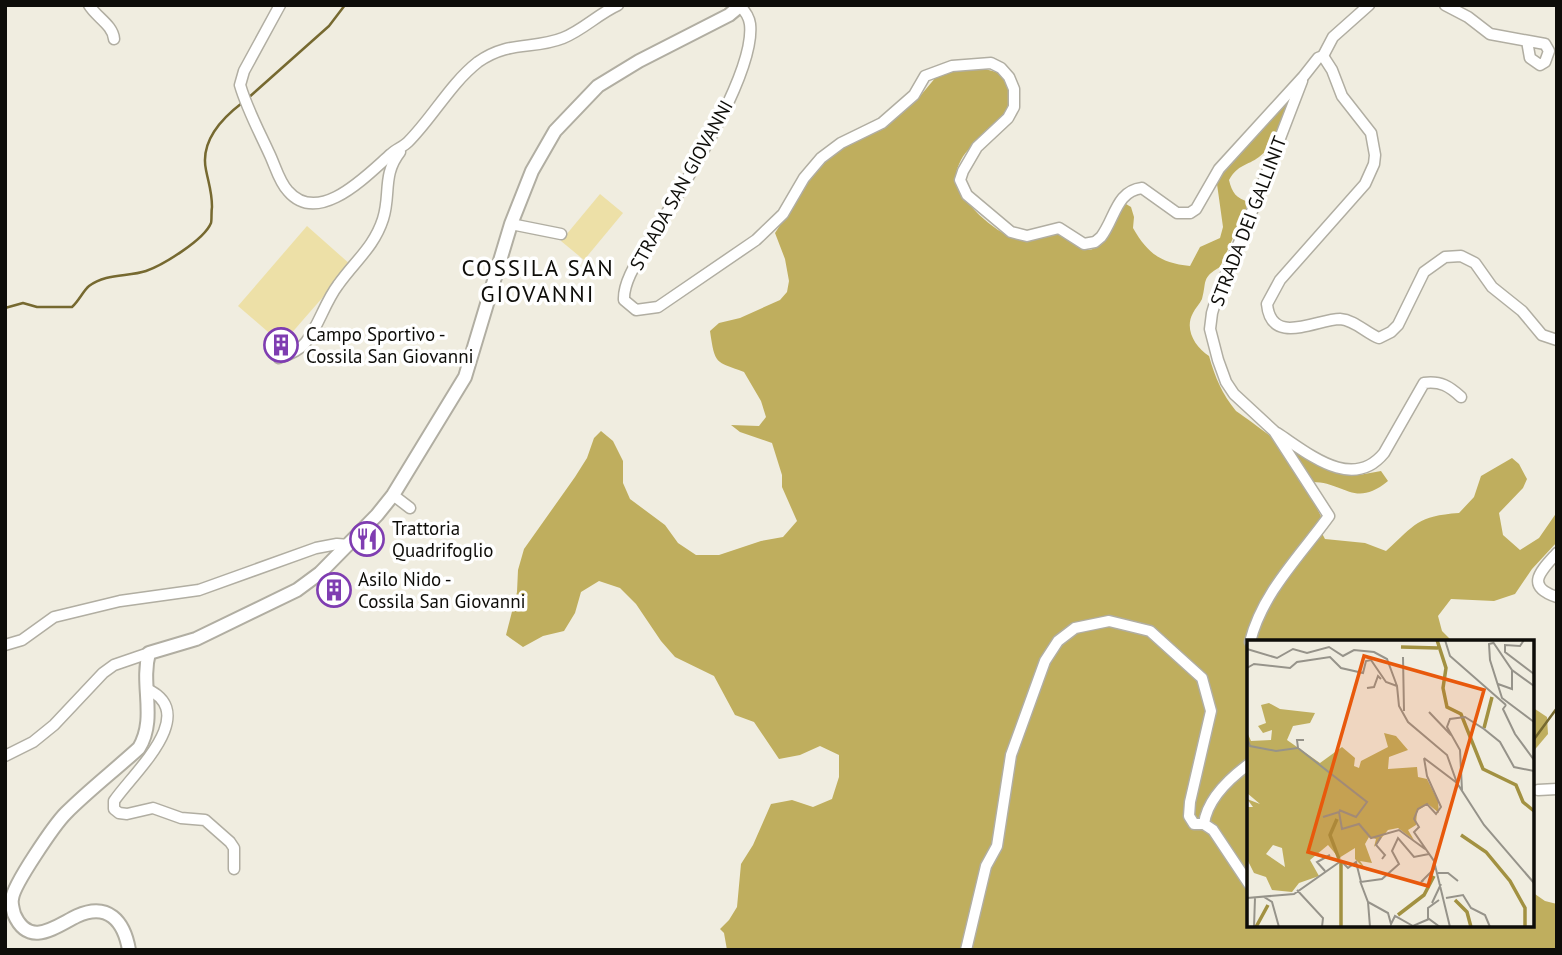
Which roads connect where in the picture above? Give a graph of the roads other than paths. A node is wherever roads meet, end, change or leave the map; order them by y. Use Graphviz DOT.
graph roads {
  1 [pos="89,5"];
  2 [pos="280,5"];
  3 [pos="618,5"];
  4 [pos="1369,5"];
  5 [pos="1445,5"];
  6 [pos="740,6"];
  7 [pos="114,39"];
  8 [pos="1527,41"];
  9 [pos="1323,57"];
  10 [pos="1303,77"];
  11 [pos="406,144"];
  12 [pos="511,224"];
  13 [pos="561,234"];
  14 [pos="1557,340"];
  15 [pos="279,358"];
  16 [pos="1461,397"];
  17 [pos="1273,430"];
  18 [pos="393,495"];
  19 [pos="410,508"];
  20 [pos="349,545"];
  21 [pos="1557,553"];
  22 [pos="1557,597"];
  23 [pos="1251,640"];
  24 [pos="5,645"];
  25 [pos="149,653"];
  26 [pos="147,689"];
  27 [pos="5,756"];
  28 [pos="1247,766"];
  29 [pos="1557,789"];
  30 [pos="1538,790"];
  31 [pos="1204,824"];
  32 [pos="234,869"];
  33 [pos="1247,881"];
  34 [pos="129,950"];
  35 [pos="966,950"];
  1 -- 7 [label="street"];
  2 -- 11 [label="street"];
  3 -- 11 [label="street"];
  4 -- 9 [label="street, STRADA SAN GIOVANNI"];
  5 -- 8 [label="street"];
  6 -- 10 [label="street, STRADA SAN GIOVANNI"];
  6 -- 12 [label="main road"];
  9 -- 10 [label="street, STRADA SAN GIOVANNI"];
  9 -- 14 [label="street"];
  10 -- 17 [label="street, STRADA DEI GALLINIT"];
  11 -- 15 [label="street"];
  12 -- 13 [label="street"];
  12 -- 18 [label="main road"];
  16 -- 17 [label="street"];
  17 -- 23 [label="street, STRADA DEI GALLINIT"];
  18 -- 19 [label="street"];
  18 -- 20 [label="main road"];
  20 -- 24 [label="street"];
  20 -- 25 [label="main road"];
  21 -- 22 [label="street"];
  25 -- 26 [label="main road"];
  25 -- 27 [label="street"];
  26 -- 32 [label="street"];
  26 -- 34 [label="main road"];
  28 -- 31 [label="street"];
  29 -- 30 [label="street"];
  31 -- 33 [label="street"];
  31 -- 35 [label="street"];
}
